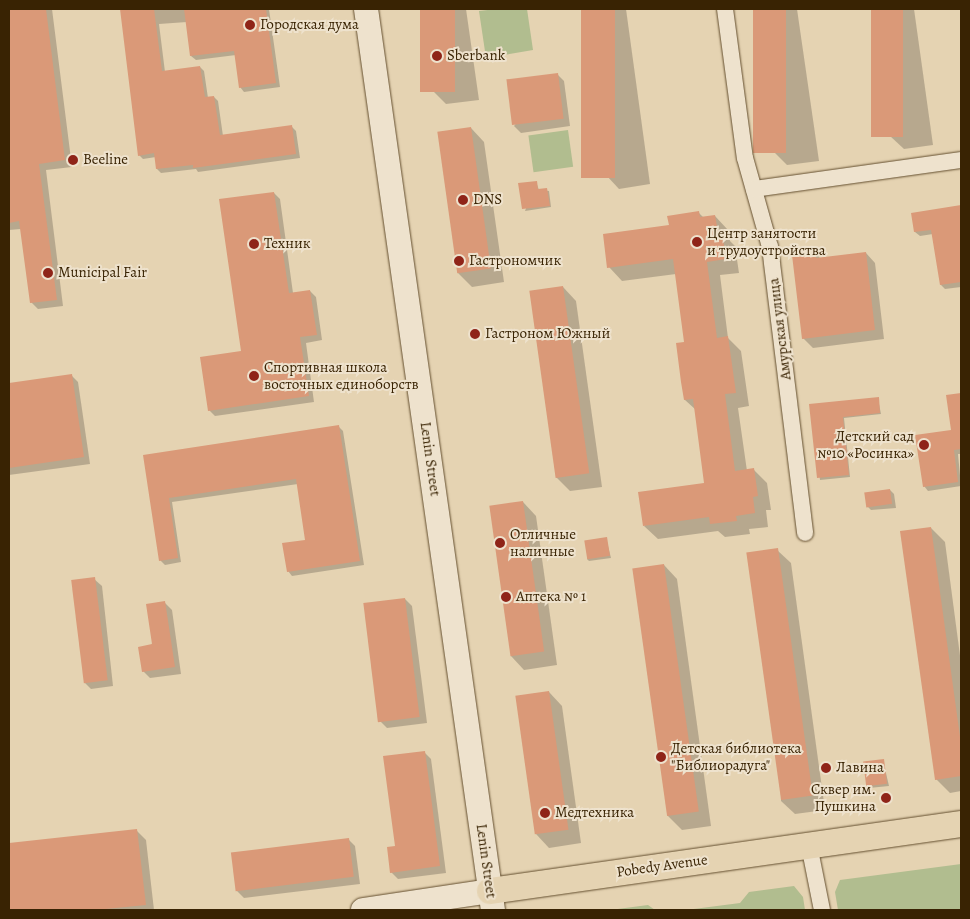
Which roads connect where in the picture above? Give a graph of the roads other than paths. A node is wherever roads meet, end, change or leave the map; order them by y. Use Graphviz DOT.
graph roads {
  1 [pos="366,9"];
  2 [pos="725,9"];
  3 [pos="961,160"];
  4 [pos="754,189"];
  5 [pos="806,533"];
  6 [pos="961,824"];
  7 [pos="810,846"];
  8 [pos="491,901"];
  9 [pos="363,910"];
  10 [pos="822,910"];
  1 -- 8 [label="main road, Lenin Street"];
  2 -- 4 [label="street, Амурская улица"];
  3 -- 4 [label="street"];
  4 -- 5 [label="street, Амурская улица"];
  6 -- 7 [label="main road, Pobedy Avenue"];
  7 -- 8 [label="main road, Pobedy Avenue"];
  7 -- 10 [label="street"];
  8 -- 9 [label="main road, Pobedy Avenue"];
}
